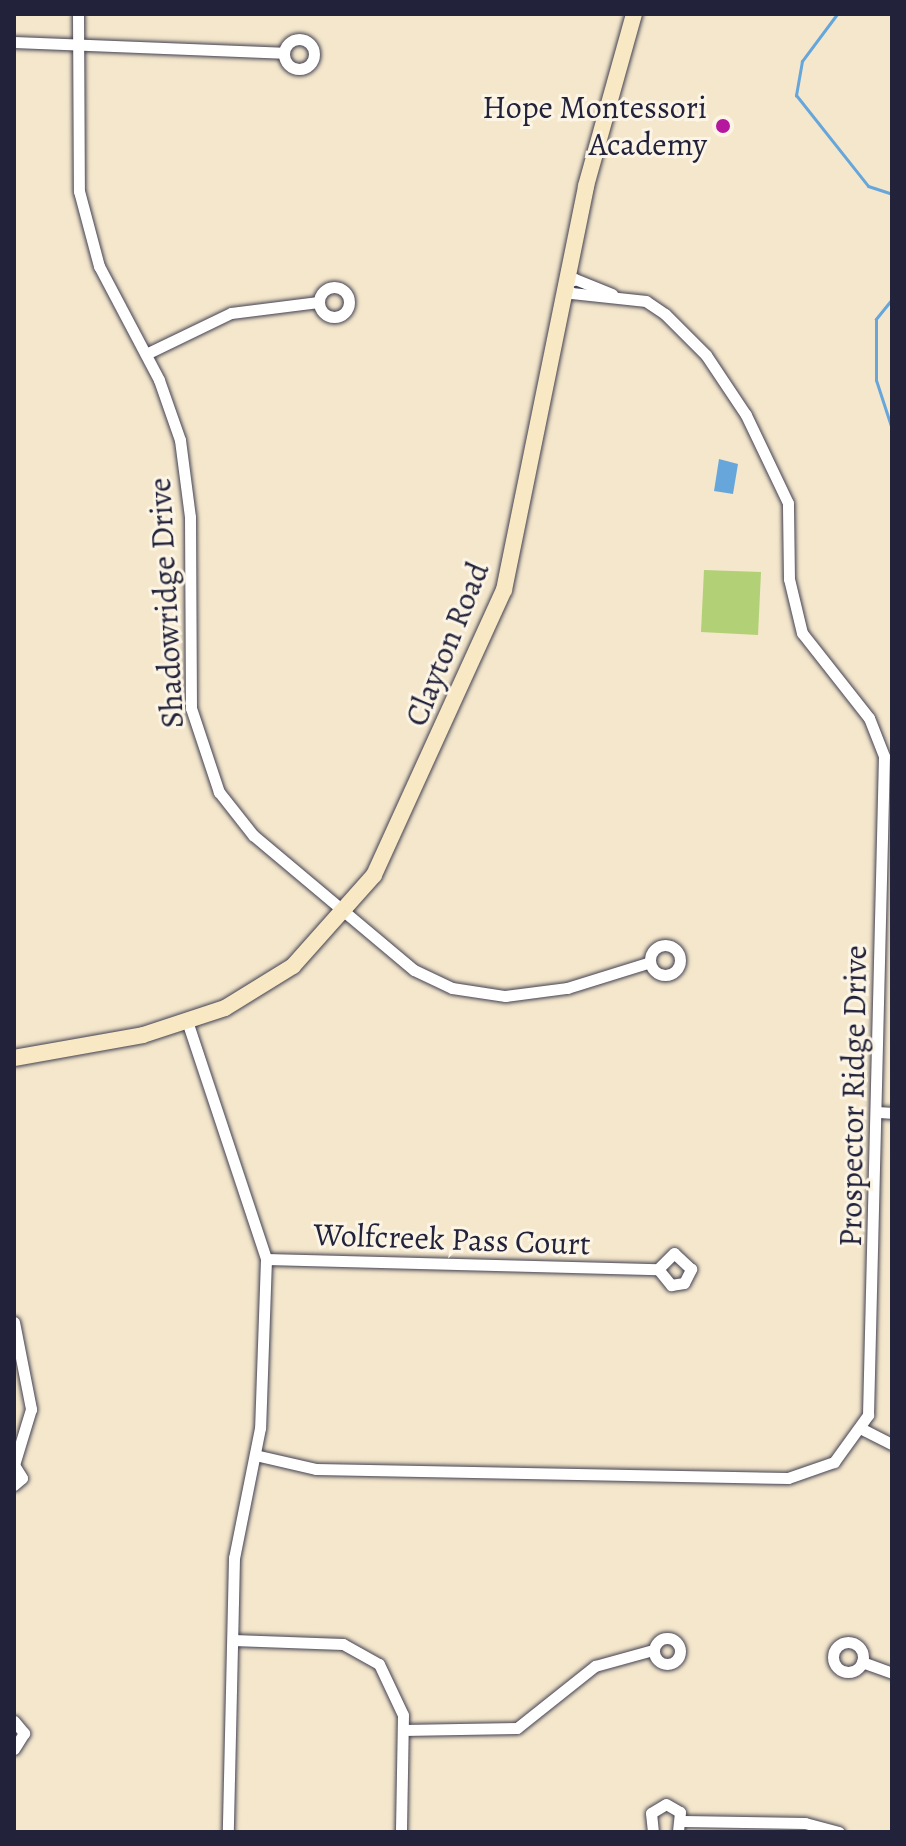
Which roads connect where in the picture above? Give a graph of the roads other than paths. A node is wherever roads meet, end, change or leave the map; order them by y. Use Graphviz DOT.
graph roads {
  1 [pos="78,14"];
  2 [pos="634,14"];
  3 [pos="14,42"];
  4 [pos="77,45"];
  5 [pos="283,53"];
  6 [pos="564,284"];
  7 [pos="318,302"];
  8 [pos="146,354"];
  9 [pos="346,913"];
  10 [pos="648,963"];
  11 [pos="188,1024"];
  12 [pos="14,1058"];
  13 [pos="878,1112"];
  14 [pos="892,1113"];
  15 [pos="266,1259"];
  16 [pos="658,1269"];
  17 [pos="14,1322"];
  18 [pos="862,1429"];
  19 [pos="892,1444"];
  20 [pos="255,1455"];
  21 [pos="14,1485"];
  22 [pos="233,1640"];
  23 [pos="653,1650"];
  24 [pos="862,1662"];
  25 [pos="892,1673"];
  26 [pos="14,1721"];
  27 [pos="403,1730"];
  28 [pos="14,1749"];
  29 [pos="680,1826"];
  30 [pos="228,1832"];
  31 [pos="401,1832"];
  32 [pos="653,1832"];
  33 [pos="839,1832"];
  1 -- 4 [label="street, Shadowridge Drive"];
  2 -- 6 [label="main road, Clayton Road"];
  3 -- 4 [label="street"];
  4 -- 5 [label="street"];
  4 -- 8 [label="street, Shadowridge Drive"];
  6 -- 9 [label="main road, Clayton Road"];
  6 -- 13 [label="street, Prospector Ridge Drive"];
  7 -- 8 [label="street"];
  8 -- 9 [label="street, Shadowridge Drive"];
  9 -- 10 [label="street, Shadowridge Drive"];
  9 -- 11 [label="main road, Clayton Road"];
  11 -- 12 [label="main road, Clayton Road"];
  11 -- 15 [label="street"];
  13 -- 14 [label="street"];
  13 -- 18 [label="street, Prospector Ridge Drive"];
  15 -- 16 [label="street, Wolfcreek Pass Court"];
  15 -- 20 [label="street"];
  17 -- 21 [label="street"];
  18 -- 19 [label="street"];
  18 -- 20 [label="street, Prospector Ridge Drive"];
  20 -- 22 [label="street"];
  22 -- 27 [label="street"];
  22 -- 30 [label="street"];
  23 -- 27 [label="street"];
  24 -- 25 [label="street"];
  26 -- 28 [label="street"];
  27 -- 31 [label="street"];
  29 -- 32 [label="street"];
  29 -- 33 [label="street"];
}
